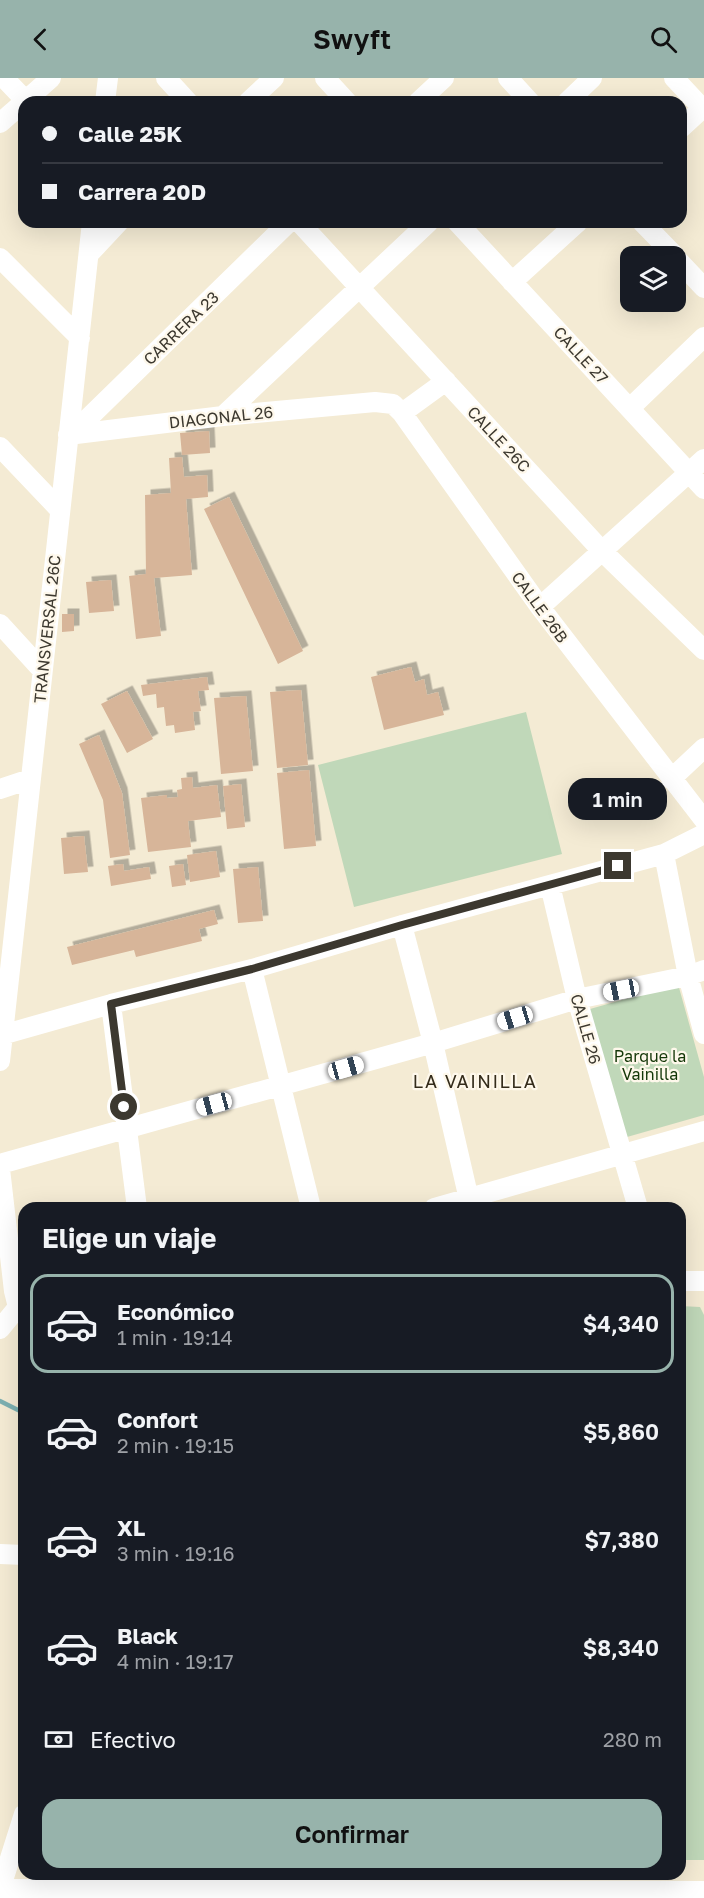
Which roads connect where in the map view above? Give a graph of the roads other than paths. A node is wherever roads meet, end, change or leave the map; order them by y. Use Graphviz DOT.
graph roads {
  1 [pos="4,78"];
  2 [pos="51,78"];
  3 [pos="108,78"];
  4 [pos="166,78"];
  5 [pos="274,78"];
  6 [pos="325,78"];
  7 [pos="444,78"];
  8 [pos="508,78"];
  9 [pos="592,78"];
  10 [pos="674,78"];
  11 [pos="20,96"];
  12 [pos="32,96"];
  13 [pos="106,96"];
  14 [pos="182,96"];
  15 [pos="254,96"];
  16 [pos="342,96"];
  17 [pos="424,96"];
  18 [pos="524,96"];
  19 [pos="573,96"];
  20 [pos="18,108"];
  21 [pos="704,108"];
  22 [pos="0,123"];
  23 [pos="687,123"];
  24 [pos="91,228"];
  25 [pos="113,228"];
  26 [pos="283,228"];
  27 [pos="305,228"];
  28 [pos="423,228"];
  29 [pos="463,228"];
  30 [pos="571,228"];
  31 [pos="648,228"];
  32 [pos="665,246"];
  33 [pos="88,254"];
  34 [pos="0,258"];
  35 [pos="686,269"];
  36 [pos="512,282"];
  37 [pos="360,287"];
  38 [pos="704,288"];
  39 [pos="704,337"];
  40 [pos="80,338"];
  41 [pos="446,381"];
  42 [pos="630,408"];
  43 [pos="402,413"];
  44 [pos="223,416"];
  45 [pos="70,434"];
  46 [pos="0,447"];
  47 [pos="704,459"];
  48 [pos="689,473"];
  49 [pos="704,489"];
  50 [pos="60,510"];
  51 [pos="602,551"];
  52 [pos="540,607"];
  53 [pos="0,624"];
  54 [pos="704,650"];
  55 [pos="42,670"];
  56 [pos="704,748"];
  57 [pos="30,779"];
  58 [pos="671,779"];
  59 [pos="0,789"];
  60 [pos="704,820"];
  61 [pos="704,834"];
  62 [pos="664,854"];
  63 [pos="550,885"];
  64 [pos="402,925"];
  65 [pos="252,969"];
  66 [pos="696,973"];
  67 [pos="577,999"];
  68 [pos="111,1004"];
  69 [pos="704,1034"];
  70 [pos="2,1035"];
  71 [pos="433,1043"];
  72 [pos="0,1061"];
  73 [pos="280,1087"];
  74 [pos="127,1128"];
  75 [pos="704,1131"];
  76 [pos="622,1154"];
  77 [pos="0,1164"];
  78 [pos="0,1169"];
  79 [pos="136,1202"];
  80 [pos="309,1202"];
  81 [pos="470,1202"];
  82 [pos="473,1202"];
  83 [pos="636,1202"];
  84 [pos="686,1281"];
  85 [pos="704,1281"];
  86 [pos="18,1299"];
  87 [pos="18,1312"];
  88 [pos="0,1329"];
  89 [pos="0,1554"];
  90 [pos="18,1555"];
  91 [pos="18,1833"];
  92 [pos="194,1883"];
  93 [pos="254,1883"];
  94 [pos="0,1891"];
  95 [pos="704,1893"];
  1 -- 11 [label="street"];
  2 -- 12 [label="street"];
  3 -- 13 [label="street"];
  4 -- 14 [label="street"];
  5 -- 15 [label="street"];
  6 -- 16 [label="street"];
  7 -- 17 [label="street"];
  8 -- 18 [label="street"];
  9 -- 19 [label="street"];
  10 -- 21 [label="street"];
  20 -- 22 [label="street"];
  21 -- 23 [label="street"];
  24 -- 33 [label="street, TRANSVERSAL 26C"];
  25 -- 33 [label="street"];
  26 -- 45 [label="street, CARRERA 23"];
  27 -- 37 [label="street, CALLE 26C"];
  28 -- 37 [label="street"];
  29 -- 36 [label="street, CALLE 27"];
  30 -- 36 [label="street"];
  31 -- 32 [label="street"];
  33 -- 40 [label="street, TRANSVERSAL 26C"];
  34 -- 40 [label="street"];
  35 -- 38 [label="street"];
  36 -- 42 [label="street, CALLE 27"];
  37 -- 41 [label="street, CALLE 26C"];
  37 -- 44 [label="street"];
  39 -- 42 [label="street"];
  40 -- 45 [label="street, TRANSVERSAL 26C"];
  41 -- 43 [label="street"];
  41 -- 51 [label="street, CALLE 26C"];
  42 -- 48 [label="street, CALLE 27"];
  43 -- 44 [label="street, DIAGONAL 26"];
  43 -- 52 [label="street, CALLE 26B"];
  44 -- 45 [label="street, DIAGONAL 26"];
  45 -- 50 [label="street, TRANSVERSAL 26C"];
  46 -- 50 [label="street"];
  47 -- 48 [label="street"];
  48 -- 49 [label="street, CALLE 27"];
  48 -- 51 [label="street"];
  50 -- 55 [label="street, TRANSVERSAL 26C"];
  51 -- 52 [label="street"];
  51 -- 54 [label="street, CALLE 26C"];
  52 -- 58 [label="street, CALLE 26B"];
  53 -- 55 [label="street"];
  55 -- 57 [label="street, TRANSVERSAL 26C"];
  56 -- 58 [label="street"];
  57 -- 59 [label="street"];
  57 -- 70 [label="street, TRANSVERSAL 26C"];
  58 -- 60 [label="street, CALLE 26B"];
  61 -- 62 [label="street"];
  62 -- 63 [label="street"];
  62 -- 66 [label="street"];
  63 -- 64 [label="street"];
  63 -- 67 [label="street, CALLE 26"];
  64 -- 65 [label="street"];
  64 -- 71 [label="street"];
  65 -- 68 [label="street"];
  65 -- 73 [label="street"];
  66 -- 67 [label="street"];
  66 -- 69 [label="street"];
  67 -- 71 [label="street"];
  67 -- 76 [label="street, CALLE 26"];
  68 -- 70 [label="street"];
  68 -- 74 [label="street"];
  70 -- 72 [label="street, TRANSVERSAL 26C"];
  71 -- 73 [label="street"];
  71 -- 81 [label="street"];
  73 -- 74 [label="street"];
  73 -- 80 [label="street"];
  74 -- 77 [label="street"];
  74 -- 79 [label="street"];
  75 -- 76 [label="street"];
  76 -- 82 [label="street"];
  76 -- 83 [label="street, CALLE 26"];
  78 -- 86 [label="street"];
  84 -- 85 [label="street"];
  87 -- 88 [label="street"];
  89 -- 90 [label="street"];
  91 -- 94 [label="street"];
  92 -- 93 [label="main road"];
  92 -- 94 [label="main road"];
  93 -- 95 [label="main road"];
}
